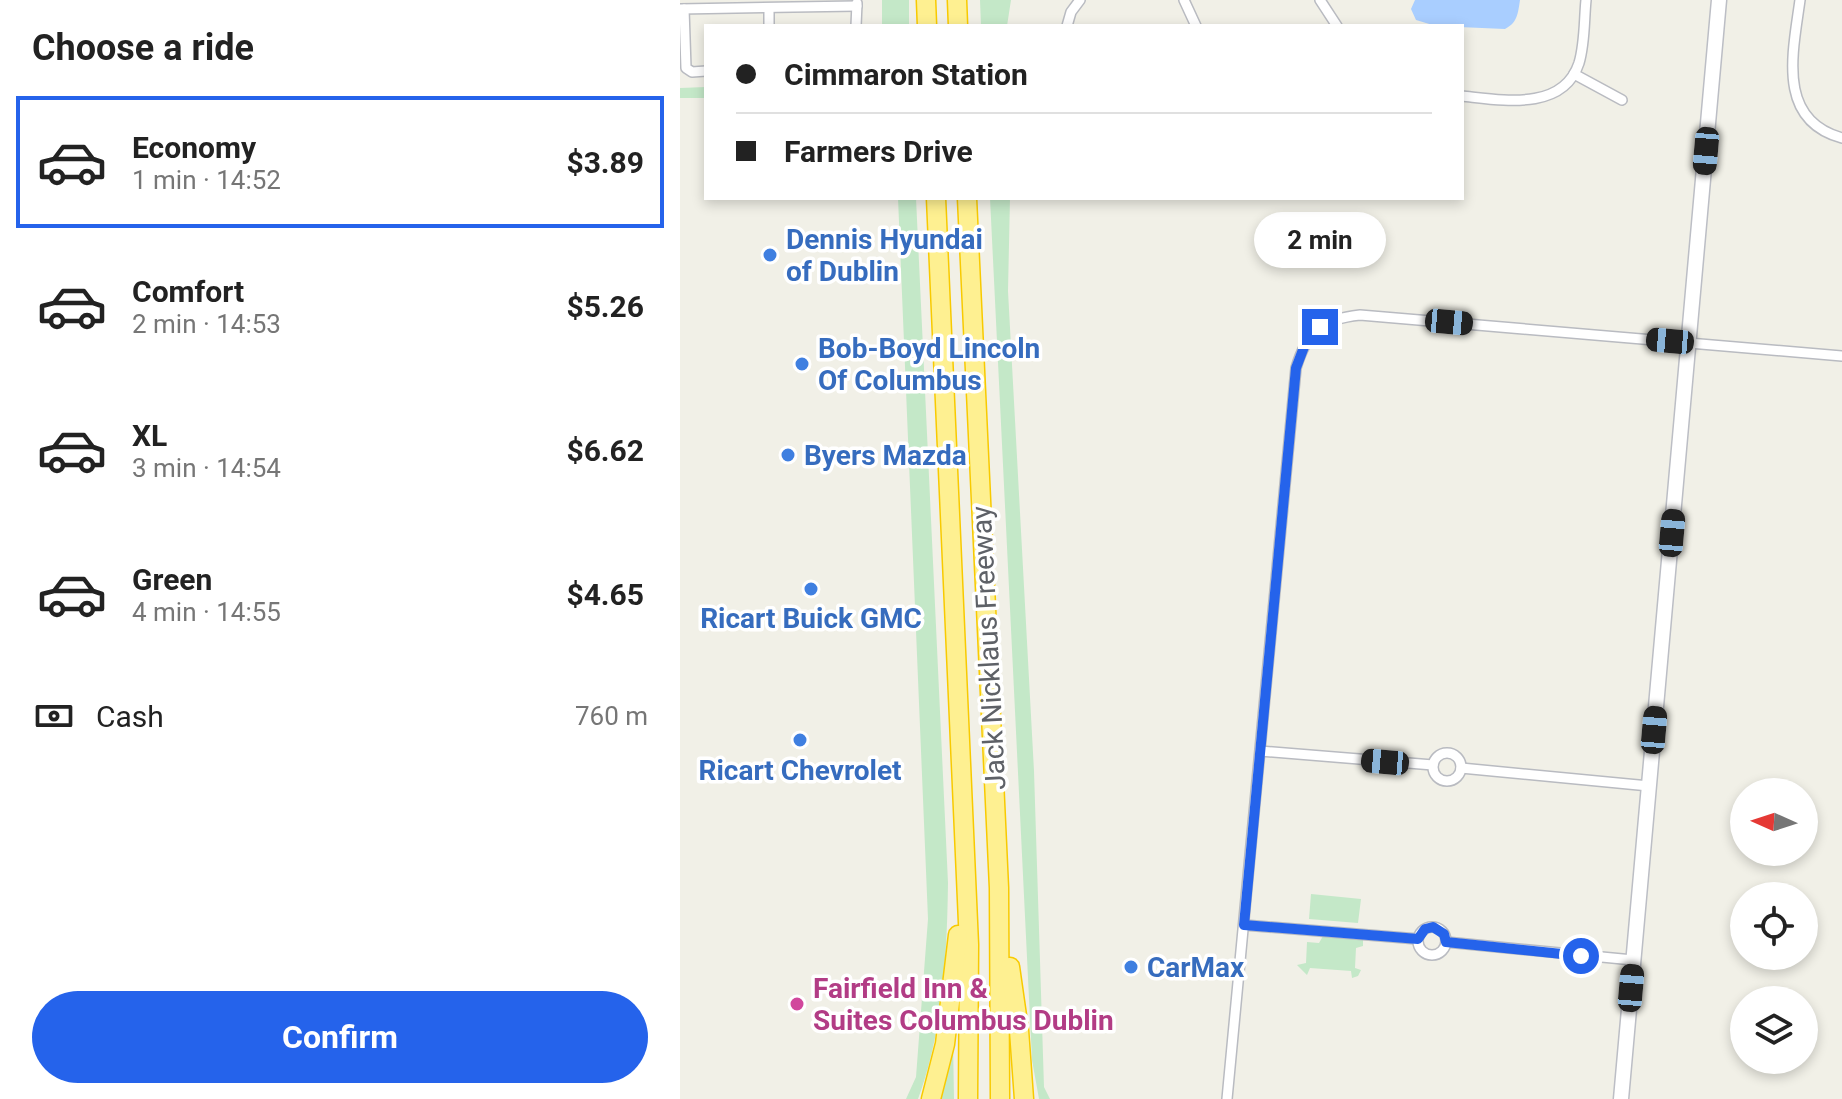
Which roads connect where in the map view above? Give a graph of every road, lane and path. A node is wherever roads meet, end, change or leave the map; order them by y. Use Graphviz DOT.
graph roads {
  1 [pos="926,0"];
  2 [pos="957,0"];
  3 [pos="1080,0"];
  4 [pos="1184,0"];
  5 [pos="1320,0"];
  6 [pos="1586,0"];
  7 [pos="1719,0"];
  8 [pos="1800,0"];
  9 [pos="856,3"];
  10 [pos="753,4"];
  11 [pos="769,8"];
  12 [pos="682,9"];
  13 [pos="769,24"];
  14 [pos="856,24"];
  15 [pos="927,24"];
  16 [pos="958,24"];
  17 [pos="1068,24"];
  18 [pos="1195,24"];
  19 [pos="1336,24"];
  20 [pos="704,71"];
  21 [pos="1574,74"];
  22 [pos="1464,96"];
  23 [pos="1622,100"];
  24 [pos="1842,138"];
  25 [pos="936,200"];
  26 [pos="967,200"];
  27 [pos="1689,342"];
  28 [pos="1842,356"];
  29 [pos="1260,751"];
  30 [pos="1433,765"];
  31 [pos="1461,768"];
  32 [pos="962,777"];
  33 [pos="1649,786"];
  34 [pos="999,888"];
  35 [pos="1244,925"];
  36 [pos="1418,939"];
  37 [pos="1446,942"];
  38 [pos="1633,960"];
  39 [pos="931,1099"];
  40 [pos="968,1099"];
  41 [pos="1000,1099"];
  42 [pos="1024,1099"];
  43 [pos="1227,1099"];
  44 [pos="1621,1099"];
  1 -- 15 [label="highway"];
  2 -- 16 [label="highway"];
  3 -- 17 [label="street"];
  4 -- 18 [label="street"];
  5 -- 19 [label="street"];
  6 -- 21 [label="street"];
  7 -- 27 [label="main road"];
  8 -- 24 [label="street"];
  9 -- 11 [label="street"];
  9 -- 14 [label="street"];
  10 -- 11 [label="street"];
  10 -- 12 [label="street"];
  11 -- 13 [label="street"];
  12 -- 20 [label="street"];
  21 -- 22 [label="street"];
  21 -- 23 [label="street"];
  25 -- 32 [label="highway, Jack Nicklaus Freeway"];
  26 -- 34 [label="highway, Jack Nicklaus Freeway"];
  27 -- 28 [label="street"];
  27 -- 29 [label="street"];
  27 -- 33 [label="main road"];
  29 -- 30 [label="street"];
  29 -- 35 [label="street"];
  30 -- 31 [label="street"];
  30 -- 31 [label="street"];
  31 -- 33 [label="street"];
  32 -- 39 [label="highway"];
  32 -- 40 [label="highway, Jack Nicklaus Freeway"];
  33 -- 38 [label="main road"];
  34 -- 41 [label="highway, Jack Nicklaus Freeway"];
  34 -- 42 [label="highway"];
  35 -- 36 [label="street"];
  35 -- 43 [label="street"];
  36 -- 37 [label="street"];
  36 -- 37 [label="street"];
  37 -- 38 [label="street"];
  38 -- 44 [label="main road"];
}
